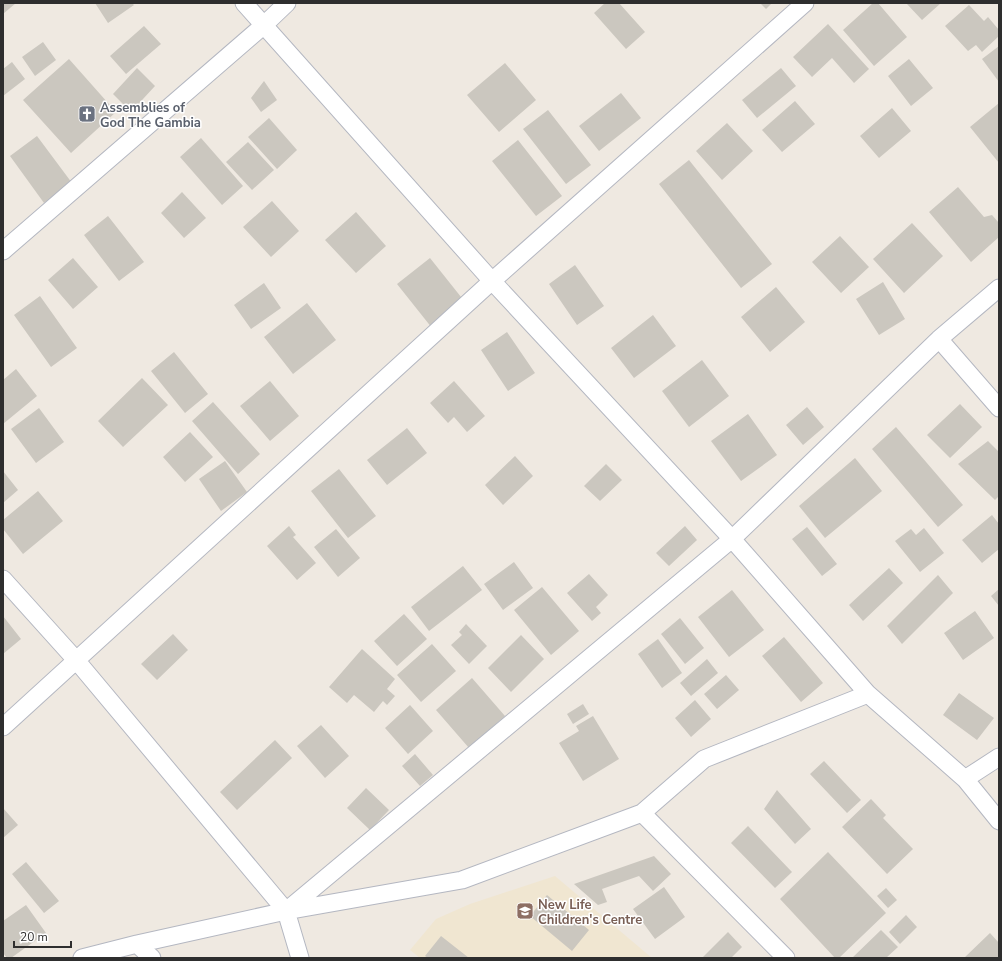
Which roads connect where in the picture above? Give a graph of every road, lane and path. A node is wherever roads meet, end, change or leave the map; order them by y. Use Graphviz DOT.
graph roads {
  1 [pos="244,3"];
  2 [pos="287,3"];
  3 [pos="805,3"];
  4 [pos="264,25"];
  5 [pos="3,251"];
  6 [pos="492,281"];
  7 [pos="999,288"];
  8 [pos="939,339"];
  9 [pos="999,408"];
  10 [pos="732,539"];
  11 [pos="3,579"];
  12 [pos="76,660"];
  13 [pos="868,694"];
  14 [pos="3,727"];
  15 [pos="999,756"];
  16 [pos="965,779"];
  17 [pos="642,813"];
  18 [pos="999,821"];
  19 [pos="286,911"];
  20 [pos="137,944"];
  21 [pos="82,958"];
  22 [pos="152,958"];
  23 [pos="300,958"];
  24 [pos="786,958"];
  1 -- 4 [label="street"];
  2 -- 4 [label="street"];
  3 -- 6 [label="street"];
  4 -- 5 [label="street"];
  4 -- 6 [label="street"];
  6 -- 10 [label="street"];
  6 -- 12 [label="street"];
  7 -- 8 [label="street"];
  8 -- 9 [label="street"];
  8 -- 10 [label="street"];
  10 -- 13 [label="street"];
  10 -- 19 [label="street"];
  11 -- 12 [label="street"];
  12 -- 14 [label="street"];
  12 -- 19 [label="street"];
  13 -- 16 [label="street"];
  13 -- 17 [label="street"];
  15 -- 16 [label="street"];
  16 -- 18 [label="street"];
  17 -- 19 [label="street"];
  17 -- 24 [label="street"];
  19 -- 20 [label="street"];
  19 -- 23 [label="street"];
  20 -- 21 [label="street"];
  20 -- 22 [label="street"];
}
